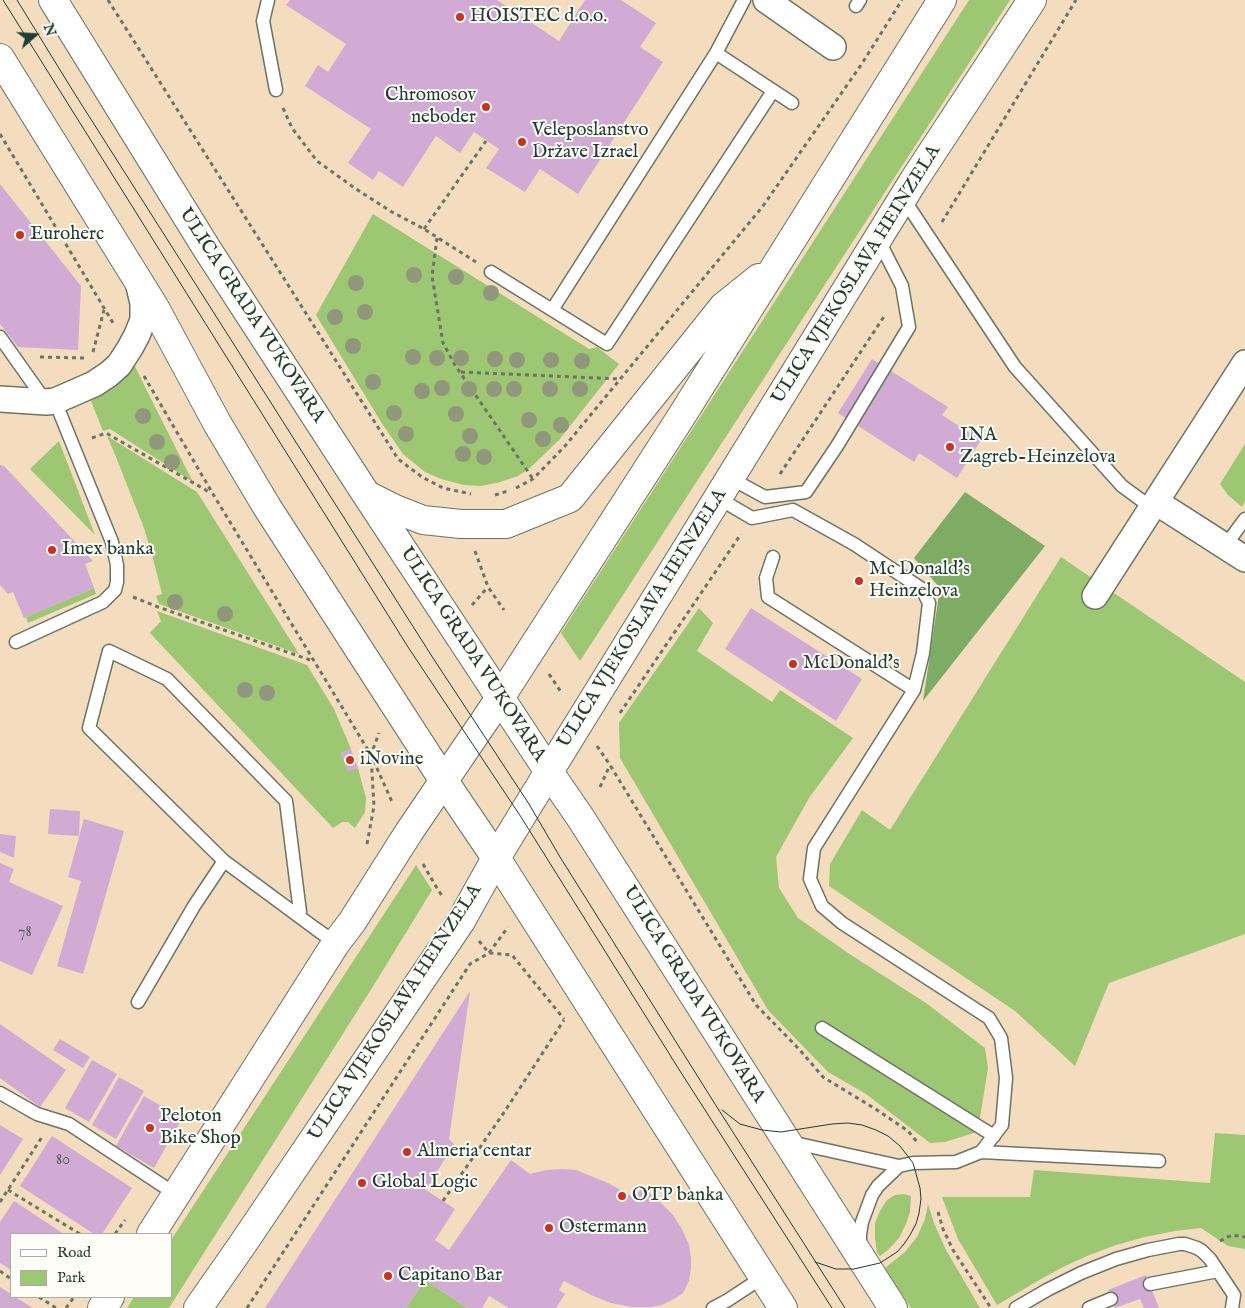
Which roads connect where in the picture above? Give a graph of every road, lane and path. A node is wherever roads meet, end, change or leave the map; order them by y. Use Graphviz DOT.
graph roads {
  1 [pos="53,0"];
  2 [pos="108,0"];
  3 [pos="268,0"];
  4 [pos="744,0"];
  5 [pos="766,0"];
  6 [pos="902,0"];
  7 [pos="942,0"];
  8 [pos="1032,0"];
  9 [pos="1076,0"];
  10 [pos="833,47"];
  11 [pos="716,53"];
  12 [pos="0,58"];
  13 [pos="276,90"];
  14 [pos="773,91"];
  15 [pos="792,103"];
  16 [pos="0,134"];
  17 [pos="486,141"];
  18 [pos="903,198"];
  19 [pos="424,229"];
  20 [pos="438,237"];
  21 [pos="878,239"];
  22 [pos="931,241"];
  23 [pos="77,262"];
  24 [pos="776,265"];
  25 [pos="491,272"];
  26 [pos="137,280"];
  27 [pos="104,310"];
  28 [pos="552,310"];
  29 [pos="872,336"];
  30 [pos="0,337"];
  31 [pos="14,356"];
  32 [pos="1245,363"];
  33 [pos="460,372"];
  34 [pos="620,379"];
  35 [pos="147,381"];
  36 [pos="0,399"];
  37 [pos="50,402"];
  38 [pos="73,446"];
  39 [pos="533,479"];
  40 [pos="724,488"];
  41 [pos="213,494"];
  42 [pos="366,494"];
  43 [pos="475,495"];
  44 [pos="490,496"];
  45 [pos="766,497"];
  46 [pos="1154,505"];
  47 [pos="1245,519"];
  48 [pos="740,536"];
  49 [pos="472,544"];
  50 [pos="1235,553"];
  51 [pos="773,557"];
  52 [pos="488,587"];
  53 [pos="115,590"];
  54 [pos="1095,596"];
  55 [pos="472,606"];
  56 [pos="504,610"];
  57 [pos="16,642"];
  58 [pos="314,661"];
  59 [pos="549,673"];
  60 [pos="914,690"];
  61 [pos="561,692"];
  62 [pos="500,698"];
  63 [pos="620,714"];
  64 [pos="379,731"];
  65 [pos="603,739"];
  66 [pos="371,754"];
  67 [pos="610,765"];
  68 [pos="549,772"];
  69 [pos="444,781"];
  70 [pos="600,787"];
  71 [pos="394,806"];
  72 [pos="496,858"];
  73 [pos="224,861"];
  74 [pos="423,864"];
  75 [pos="438,890"];
  76 [pos="297,914"];
  77 [pos="508,927"];
  78 [pos="336,943"];
  79 [pos="489,953"];
  80 [pos="138,1002"];
  81 [pos="564,1020"];
  82 [pos="569,1028"];
  83 [pos="822,1028"];
  84 [pos="0,1093"];
  85 [pos="52,1119"];
  86 [pos="994,1136"];
  87 [pos="787,1142"];
  88 [pos="922,1148"];
  89 [pos="981,1152"];
  90 [pos="1159,1161"];
  91 [pos="898,1166"];
  92 [pos="8,1190"];
  93 [pos="177,1195"];
  94 [pos="443,1201"];
  95 [pos="0,1202"];
  96 [pos="938,1212"];
  97 [pos="78,1233"];
  98 [pos="152,1233"];
  99 [pos="861,1258"];
  100 [pos="1218,1272"];
  101 [pos="763,1277"];
  102 [pos="1150,1284"];
  103 [pos="41,1298"];
  104 [pos="1112,1299"];
  105 [pos="1237,1299"];
  106 [pos="56,1308"];
  107 [pos="198,1308"];
  108 [pos="247,1308"];
  109 [pos="713,1308"];
  110 [pos="783,1308"];
  111 [pos="893,1308"];
  112 [pos="991,1308"];
  113 [pos="1016,1308"];
  114 [pos="1088,1308"];
  1 -- 42 [label="main road, ULICA GRADA VUKOVARA"];
  2 -- 43 [label="path"];
  3 -- 13 [label="lane"];
  4 -- 11 [label="lane"];
  5 -- 10 [label="street"];
  6 -- 34 [label="path"];
  7 -- 24 [label="main road"];
  8 -- 18 [label="main road, ULICA VJEKOSLAVA HEINZELA"];
  9 -- 22 [label="path"];
  11 -- 14 [label="lane"];
  11 -- 28 [label="lane"];
  12 -- 26 [label="main road"];
  13 -- 19 [label="path"];
  14 -- 15 [label="lane"];
  14 -- 28 [label="lane"];
  16 -- 23 [label="path"];
  17 -- 19 [label="path"];
  18 -- 21 [label="main road, ULICA VJEKOSLAVA HEINZELA"];
  18 -- 22 [label="lane"];
  19 -- 20 [label="path"];
  20 -- 25 [label="path"];
  20 -- 33 [label="path"];
  21 -- 40 [label="main road, ULICA VJEKOSLAVA HEINZELA"];
  21 -- 45 [label="lane"];
  22 -- 46 [label="lane"];
  24 -- 42 [label="main road"];
  24 -- 62 [label="main road"];
  25 -- 28 [label="lane"];
  26 -- 37 [label="street"];
  26 -- 69 [label="main road"];
  27 -- 31 [label="path"];
  29 -- 45 [label="path"];
  30 -- 31 [label="lane"];
  31 -- 37 [label="lane"];
  32 -- 46 [label="street"];
  33 -- 34 [label="path"];
  33 -- 39 [label="path"];
  34 -- 39 [label="path"];
  35 -- 41 [label="path"];
  36 -- 37 [label="street"];
  37 -- 38 [label="lane"];
  38 -- 41 [label="path"];
  38 -- 53 [label="lane"];
  39 -- 44 [label="path"];
  40 -- 45 [label="lane"];
  40 -- 60 [label="lane"];
  40 -- 68 [label="main road, ULICA VJEKOSLAVA HEINZELA"];
  41 -- 58 [label="path"];
  42 -- 62 [label="main road, ULICA GRADA VUKOVARA"];
  46 -- 50 [label="street"];
  46 -- 54 [label="street"];
  47 -- 50 [label="lane"];
  48 -- 63 [label="path"];
  49 -- 52 [label="path"];
  51 -- 60 [label="lane"];
  52 -- 55 [label="path"];
  52 -- 56 [label="path"];
  53 -- 57 [label="lane"];
  53 -- 58 [label="path"];
  58 -- 66 [label="path"];
  59 -- 61 [label="path"];
  60 -- 86 [label="lane"];
  62 -- 68 [label="main road, ULICA GRADA VUKOVARA"];
  62 -- 69 [label="main road"];
  64 -- 66 [label="path"];
  65 -- 67 [label="path"];
  66 -- 71 [label="path"];
  67 -- 70 [label="path"];
  67 -- 88 [label="path"];
  68 -- 72 [label="main road, ULICA VJEKOSLAVA HEINZELA"];
  68 -- 87 [label="main road, ULICA GRADA VUKOVARA"];
  69 -- 72 [label="main road"];
  69 -- 78 [label="main road"];
  72 -- 101 [label="main road"];
  72 -- 107 [label="main road, ULICA VJEKOSLAVA HEINZELA"];
  73 -- 76 [label="lane"];
  73 -- 76 [label="lane"];
  73 -- 80 [label="lane"];
  74 -- 75 [label="path"];
  76 -- 78 [label="lane"];
  77 -- 79 [label="path"];
  78 -- 93 [label="main road"];
  79 -- 81 [label="path"];
  79 -- 108 [label="path"];
  81 -- 82 [label="path"];
  81 -- 94 [label="path"];
  83 -- 86 [label="lane"];
  84 -- 85 [label="lane"];
  85 -- 92 [label="path"];
  85 -- 93 [label="lane"];
  86 -- 89 [label="lane"];
  87 -- 91 [label="lane"];
  87 -- 99 [label="main road, ULICA GRADA VUKOVARA"];
  89 -- 90 [label="lane"];
  89 -- 91 [label="lane"];
  91 -- 99 [label="lane"];
  92 -- 95 [label="path"];
  92 -- 97 [label="path"];
  93 -- 98 [label="main road"];
  96 -- 112 [label="path"];
  99 -- 111 [label="main road, ULICA GRADA VUKOVARA"];
  100 -- 102 [label="lane"];
  100 -- 105 [label="lane"];
  100 -- 113 [label="lane"];
  101 -- 109 [label="lane"];
  101 -- 110 [label="main road"];
  103 -- 106 [label="path"];
  104 -- 114 [label="lane"];
}
